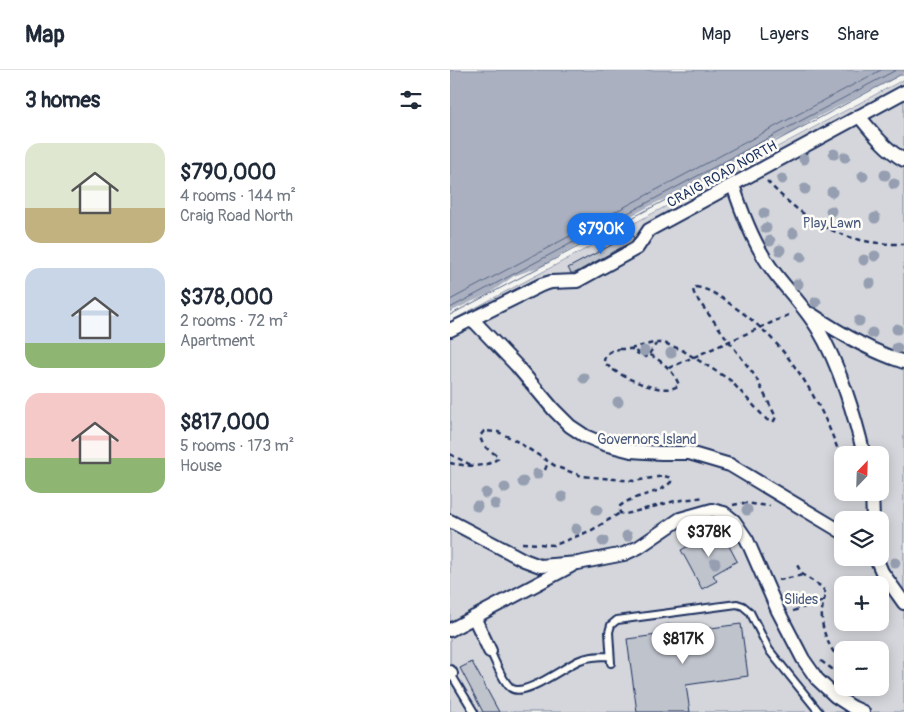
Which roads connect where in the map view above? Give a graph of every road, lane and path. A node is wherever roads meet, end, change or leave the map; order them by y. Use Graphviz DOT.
graph roads {
  1 [pos="904,92"];
  2 [pos="859,116"];
  3 [pos="904,160"];
  4 [pos="758,170"];
  5 [pos="733,185"];
  6 [pos="904,244"];
  7 [pos="806,310"];
  8 [pos="472,319"];
  9 [pos="761,328"];
  10 [pos="450,330"];
  11 [pos="729,342"];
  12 [pos="657,344"];
  13 [pos="630,349"];
  14 [pos="649,354"];
  15 [pos="694,357"];
  16 [pos="904,362"];
  17 [pos="669,368"];
  18 [pos="836,446"];
  19 [pos="862,446"];
  20 [pos="450,454"];
  21 [pos="548,462"];
  22 [pos="450,463"];
  23 [pos="473,466"];
  24 [pos="545,470"];
  25 [pos="705,497"];
  26 [pos="776,506"];
  27 [pos="716,510"];
  28 [pos="620,513"];
  29 [pos="450,521"];
  30 [pos="834,527"];
  31 [pos="508,551"];
  32 [pos="578,562"];
  33 [pos="797,565"];
  34 [pos="879,566"];
  35 [pos="803,575"];
  36 [pos="782,579"];
  37 [pos="823,601"];
  38 [pos="904,603"];
  39 [pos="802,607"];
  40 [pos="474,617"];
  41 [pos="450,630"];
  42 [pos="490,651"];
  43 [pos="834,652"];
  44 [pos="450,673"];
  45 [pos="474,712"];
  46 [pos="819,712"];
  47 [pos="863,712"];
  1 -- 2 [label="street, CRAIG ROAD NORTH"];
  2 -- 3 [label="street"];
  2 -- 4 [label="street, CRAIG ROAD NORTH"];
  4 -- 5 [label="street, CRAIG ROAD NORTH"];
  4 -- 6 [label="path"];
  5 -- 7 [label="street"];
  5 -- 8 [label="street, CRAIG ROAD NORTH"];
  7 -- 9 [label="path"];
  7 -- 16 [label="street"];
  7 -- 19 [label="street"];
  8 -- 10 [label="street, CRAIG ROAD NORTH"];
  8 -- 30 [label="street"];
  9 -- 11 [label="path"];
  9 -- 11 [label="path"];
  9 -- 18 [label="path"];
  11 -- 15 [label="path"];
  11 -- 15 [label="path"];
  12 -- 13 [label="path"];
  12 -- 14 [label="path"];
  12 -- 15 [label="path"];
  13 -- 14 [label="path"];
  13 -- 17 [label="path"];
  14 -- 17 [label="path"];
  15 -- 17 [label="path"];
  20 -- 23 [label="path"];
  21 -- 23 [label="path"];
  21 -- 24 [label="path"];
  21 -- 28 [label="path"];
  22 -- 23 [label="path"];
  25 -- 28 [label="path"];
  26 -- 27 [label="path"];
  27 -- 32 [label="street"];
  27 -- 47 [label="street"];
  28 -- 31 [label="path"];
  29 -- 31 [label="street"];
  31 -- 32 [label="street"];
  32 -- 40 [label="street"];
  33 -- 35 [label="path"];
  34 -- 38 [label="street"];
  35 -- 36 [label="path"];
  35 -- 37 [label="path"];
  37 -- 39 [label="path"];
  37 -- 43 [label="path"];
  40 -- 41 [label="street"];
  40 -- 42 [label="street"];
  42 -- 46 [label="lane"];
  44 -- 45 [label="lane"];
}
